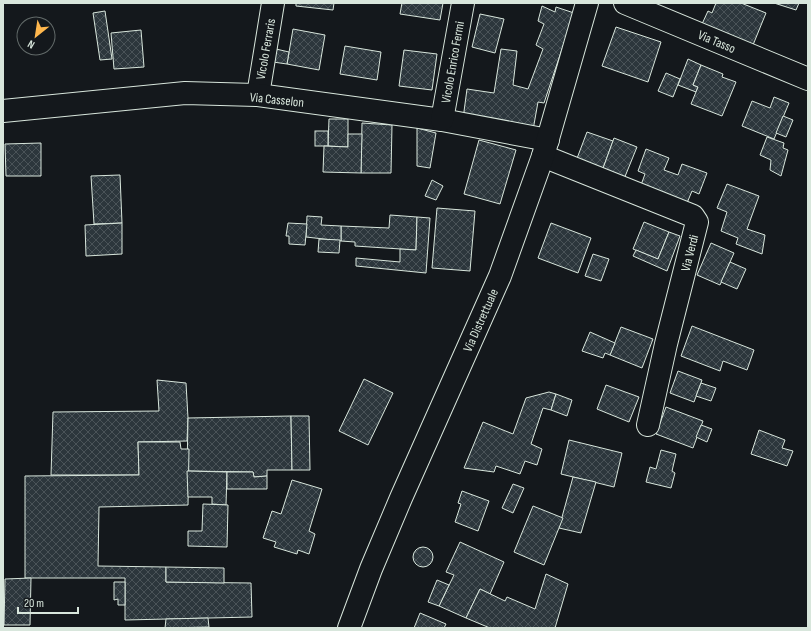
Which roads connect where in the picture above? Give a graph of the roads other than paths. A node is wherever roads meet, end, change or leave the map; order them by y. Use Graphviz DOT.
graph roads {
  1 [pos="273,3"];
  2 [pos="463,3"];
  3 [pos="587,3"];
  4 [pos="625,3"];
  5 [pos="808,79"];
  6 [pos="258,95"];
  7 [pos="3,111"];
  8 [pos="442,120"];
  9 [pos="546,148"];
  10 [pos="648,425"];
  11 [pos="349,628"];
  1 -- 6 [label="street, Vicolo Ferraris"];
  2 -- 8 [label="street, Vicolo Enrico Fermi"];
  3 -- 9 [label="street, Via Distrettuale"];
  4 -- 5 [label="street, Via Tasso"];
  6 -- 7 [label="street, Via Casselon"];
  6 -- 8 [label="street, Via Casselon"];
  8 -- 9 [label="street, Via Casselon"];
  9 -- 10 [label="street, Via Verdi"];
  9 -- 11 [label="street, Via Distrettuale"];
}
